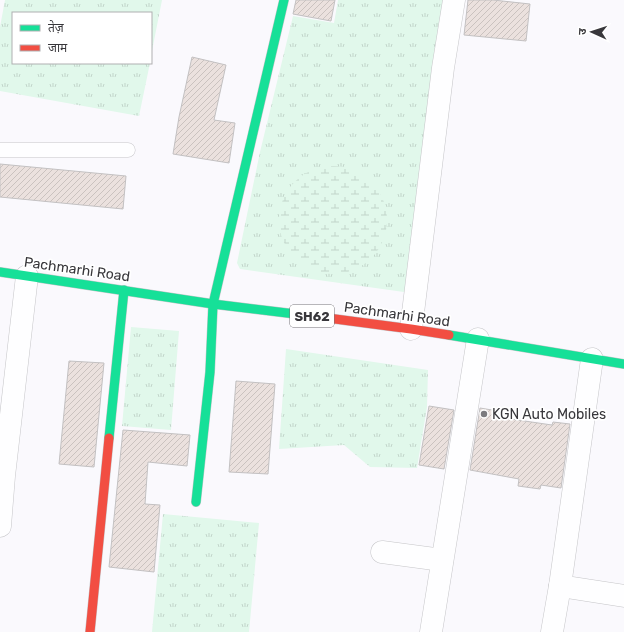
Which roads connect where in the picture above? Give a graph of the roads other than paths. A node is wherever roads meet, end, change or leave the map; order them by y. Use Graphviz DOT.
graph roads {
  1 [pos="284,0"];
  2 [pos="454,0"];
  3 [pos="0,150"];
  4 [pos="128,150"];
  5 [pos="0,272"];
  6 [pos="27,276"];
  7 [pos="124,290"];
  8 [pos="213,304"];
  9 [pos="410,329"];
  10 [pos="478,339"];
  11 [pos="592,359"];
  12 [pos="624,364"];
  13 [pos="196,502"];
  14 [pos="0,526"];
  15 [pos="382,552"];
  16 [pos="442,560"];
  17 [pos="560,586"];
  18 [pos="624,596"];
  19 [pos="90,632"];
  20 [pos="430,632"];
  21 [pos="552,632"];
  1 -- 8 [label="street"];
  2 -- 9 [label="street"];
  3 -- 4 [label="lane"];
  5 -- 6 [label="street, Pachmarhi Road / SH62"];
  6 -- 7 [label="street, Pachmarhi Road / SH62"];
  6 -- 14 [label="street"];
  7 -- 8 [label="street, Pachmarhi Road / SH62"];
  7 -- 19 [label="street"];
  8 -- 9 [label="street, Pachmarhi Road / SH62"];
  8 -- 13 [label="street"];
  9 -- 10 [label="street, Pachmarhi Road / SH62"];
  10 -- 11 [label="street, Pachmarhi Road / SH62"];
  10 -- 16 [label="street"];
  11 -- 12 [label="street, Pachmarhi Road / SH62"];
  11 -- 17 [label="street"];
  15 -- 16 [label="street"];
  16 -- 20 [label="street"];
  17 -- 18 [label="street"];
  17 -- 21 [label="street"];
}
